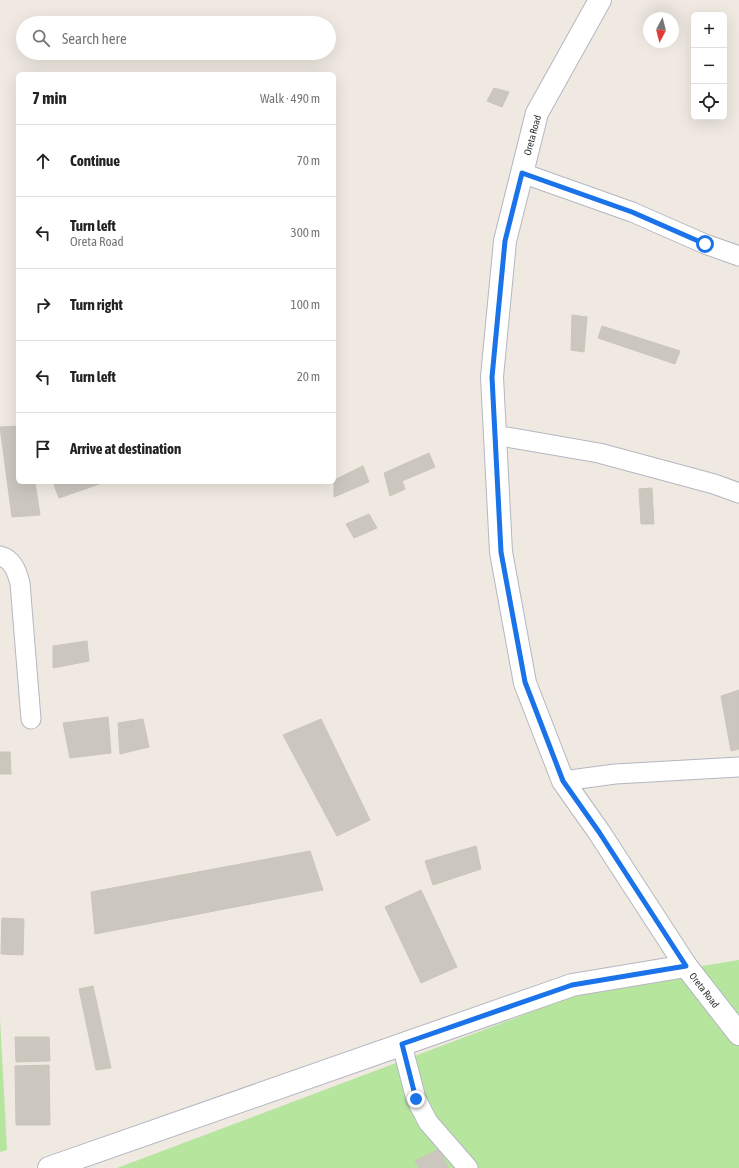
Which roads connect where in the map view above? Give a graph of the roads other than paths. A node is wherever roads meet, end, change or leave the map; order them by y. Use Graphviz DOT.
graph roads {
  1 [pos="600,0"];
  2 [pos="522,173"];
  3 [pos="739,256"];
  4 [pos="495,435"];
  5 [pos="739,493"];
  6 [pos="0,556"];
  7 [pos="31,719"];
  8 [pos="739,767"];
  9 [pos="563,781"];
  10 [pos="686,966"];
  11 [pos="739,1034"];
  12 [pos="402,1044"];
  13 [pos="49,1168"];
  14 [pos="468,1168"];
  1 -- 2 [label="street, Oreta Road"];
  2 -- 3 [label="street"];
  2 -- 4 [label="street, Oreta Road"];
  4 -- 5 [label="street"];
  4 -- 9 [label="street, Oreta Road"];
  6 -- 7 [label="street"];
  8 -- 9 [label="street"];
  9 -- 10 [label="street, Oreta Road"];
  10 -- 11 [label="street, Oreta Road"];
  10 -- 12 [label="street"];
  12 -- 13 [label="street"];
  12 -- 14 [label="street"];
}
